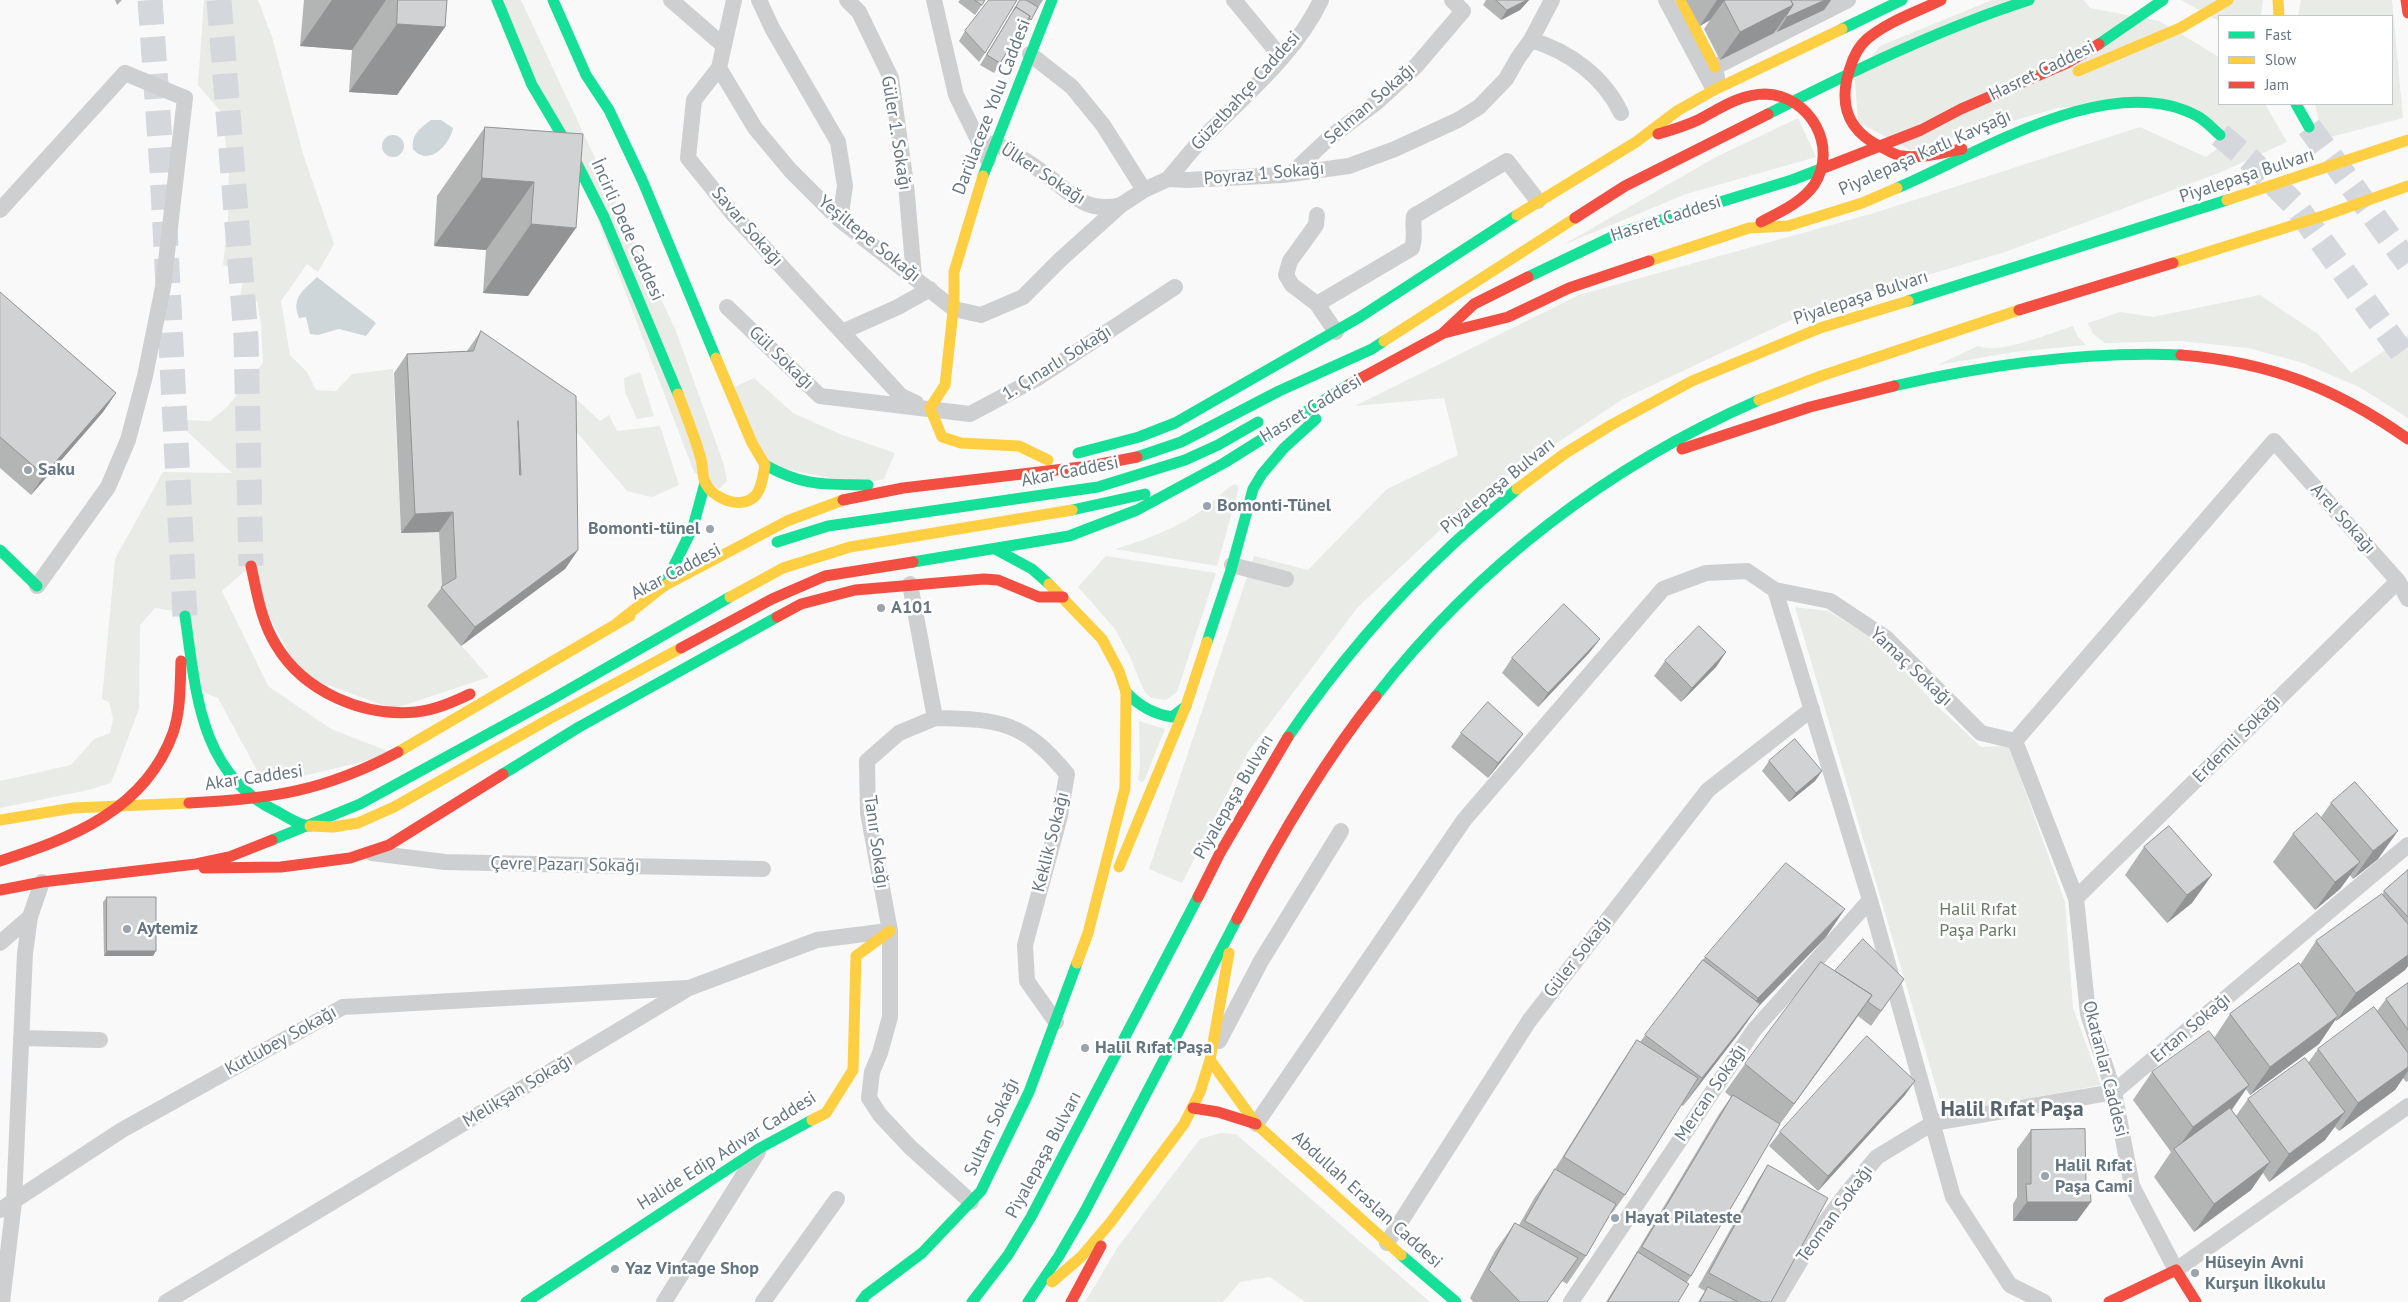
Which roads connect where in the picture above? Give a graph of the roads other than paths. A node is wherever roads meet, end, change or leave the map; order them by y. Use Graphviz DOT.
graph roads {
  1 [pos="498,0"];
  2 [pos="553,0"];
  3 [pos="671,0"];
  4 [pos="734,0"];
  5 [pos="760,0"];
  6 [pos="848,0"];
  7 [pos="934,0"];
  8 [pos="1052,0"];
  9 [pos="1234,0"];
  10 [pos="1321,0"];
  11 [pos="1552,0"];
  12 [pos="1666,0"];
  13 [pos="1680,0"];
  14 [pos="1848,0"];
  15 [pos="1902,0"];
  16 [pos="1941,0"];
  17 [pos="2029,0"];
  18 [pos="2159,0"];
  19 [pos="2163,0"];
  20 [pos="2228,0"];
  21 [pos="2278,0"];
  22 [pos="2406,0"];
  23 [pos="2174,5"];
  24 [pos="1457,6"];
  25 [pos="2190,11"];
  26 [pos="2408,13"];
  27 [pos="2279,15"];
  28 [pos="2214,20"];
  29 [pos="1531,40"];
  30 [pos="724,46"];
  31 [pos="1030,54"];
  32 [pos="1281,57"];
  33 [pos="1715,67"];
  34 [pos="719,68"];
  35 [pos="1714,90"];
  36 [pos="2297,105"];
  37 [pos="2302,105"];
  38 [pos="1621,113"];
  39 [pos="1921,130"];
  40 [pos="2220,135"];
  41 [pos="2008,137"];
  42 [pos="2408,140"];
  43 [pos="1636,142"];
  44 [pos="994,143"];
  45 [pos="988,160"];
  46 [pos="1293,172"];
  47 [pos="1168,179"];
  48 [pos="2408,186"];
  49 [pos="1144,190"];
  50 [pos="1538,201"];
  51 [pos="1121,205"];
  52 [pos="0,210"];
  53 [pos="1318,215"];
  54 [pos="840,220"];
  55 [pos="1749,228"];
  56 [pos="914,276"];
  57 [pos="1175,287"];
  58 [pos="930,289"];
  59 [pos="1318,304"];
  60 [pos="727,307"];
  61 [pos="954,309"];
  62 [pos="842,332"];
  63 [pos="1336,332"];
  64 [pos="1442,334"];
  65 [pos="1372,349"];
  66 [pos="1306,391"];
  67 [pos="1331,394"];
  68 [pos="930,408"];
  69 [pos="1265,417"];
  70 [pos="2408,439"];
  71 [pos="1057,458"];
  72 [pos="1637,462"];
  73 [pos="766,465"];
  74 [pos="1004,475"];
  75 [pos="1189,481"];
  76 [pos="705,483"];
  77 [pos="902,488"];
  78 [pos="995,549"];
  79 [pos="0,550"];
  80 [pos="1232,565"];
  81 [pos="252,566"];
  82 [pos="1286,578"];
  83 [pos="2398,581"];
  84 [pos="693,584"];
  85 [pos="910,584"];
  86 [pos="37,586"];
  87 [pos="664,586"];
  88 [pos="1775,590"];
  89 [pos="678,592"];
  90 [pos="1063,597"];
  91 [pos="2408,599"];
  92 [pos="617,624"];
  93 [pos="559,656"];
  94 [pos="1126,692"];
  95 [pos="1186,706"];
  96 [pos="1812,708"];
  97 [pos="935,718"];
  98 [pos="2015,740"];
  99 [pos="0,820"];
  100 [pos="1341,831"];
  101 [pos="2408,845"];
  102 [pos="368,852"];
  103 [pos="0,861"];
  104 [pos="166,868"];
  105 [pos="763,869"];
  106 [pos="42,882"];
  107 [pos="0,890"];
  108 [pos="2076,898"];
  109 [pos="1870,900"];
  110 [pos="30,917"];
  111 [pos="890,931"];
  112 [pos="1088,933"];
  113 [pos="1229,933"];
  114 [pos="0,943"];
  115 [pos="690,988"];
  116 [pos="1056,1022"];
  117 [pos="21,1038"];
  118 [pos="100,1040"];
  119 [pos="1210,1060"];
  120 [pos="2114,1092"];
  121 [pos="2408,1106"];
  122 [pos="1193,1108"];
  123 [pos="1933,1123"];
  124 [pos="1256,1124"];
  125 [pos="760,1148"];
  126 [pos="837,1199"];
  127 [pos="14,1202"];
  128 [pos="971,1202"];
  129 [pos="0,1210"];
  130 [pos="1110,1223"];
  131 [pos="1387,1243"];
  132 [pos="2176,1270"];
  133 [pos="860,1298"];
  134 [pos="1030,1299"];
  135 [pos="2,1302"];
  136 [pos="166,1302"];
  137 [pos="526,1302"];
  138 [pos="664,1302"];
  139 [pos="763,1302"];
  140 [pos="972,1302"];
  141 [pos="1071,1302"];
  142 [pos="1456,1302"];
  143 [pos="1571,1302"];
  144 [pos="1776,1302"];
  145 [pos="2044,1302"];
  146 [pos="2108,1302"];
  147 [pos="2196,1302"];
  1 -- 76 [label="main road, İncirli Dede Caddesi"];
  2 -- 73 [label="main road, İncirli Dede Caddesi"];
  3 -- 30 [label="street"];
  4 -- 30 [label="street, Savar Sokağı"];
  5 -- 54 [label="street"];
  6 -- 56 [label="street, Güler 1. Sokağı"];
  7 -- 45 [label="street"];
  8 -- 31 [label="main road, Darülaceze Yolu Caddesi"];
  9 -- 32 [label="street"];
  10 -- 32 [label="street, Güzelbahçe Caddesi"];
  11 -- 29 [label="street, Poyraz 1 Sokağı"];
  12 -- 35 [label="street"];
  13 -- 33 [label="main road"];
  14 -- 33 [label="street"];
  15 -- 35 [label="main road"];
  16 -- 41 [label="main road"];
  17 -- 65 [label="main road"];
  18 -- 23 [label="main road"];
  19 -- 39 [label="main road, Hasret Caddesi"];
  20 -- 39 [label="main road"];
  21 -- 27 [label="main road"];
  22 -- 26 [label="main road"];
  24 -- 46 [label="street, Selman Sokağı"];
  25 -- 28 [label="main road"];
  29 -- 38 [label="street"];
  29 -- 46 [label="street, Poyraz 1 Sokağı"];
  30 -- 34 [label="street, Savar Sokağı"];
  31 -- 44 [label="main road, Darülaceze Yolu Caddesi"];
  31 -- 49 [label="street"];
  32 -- 47 [label="street, Güzelbahçe Caddesi"];
  33 -- 35 [label="street"];
  34 -- 54 [label="street, Yeşiltepe Sokağı"];
  34 -- 62 [label="street, Savar Sokağı"];
  35 -- 43 [label="main road"];
  36 -- 37 [label="main road"];
  39 -- 64 [label="main road, Hasret Caddesi"];
  40 -- 41 [label="main road, Piyalepaşa Katlı Kavşağı"];
  41 -- 55 [label="main road, Piyalepaşa Katlı Kavşağı"];
  42 -- 140 [label="main road, Piyalepaşa Bulvarı"];
  43 -- 50 [label="main road"];
  43 -- 55 [label="main road"];
  44 -- 45 [label="main road, Darülaceze Yolu Caddesi"];
  44 -- 51 [label="street, Ülker Sokağı"];
  45 -- 61 [label="main road, Darülaceze Yolu Caddesi"];
  46 -- 47 [label="street, Poyraz 1 Sokağı"];
  47 -- 49 [label="street, Poyraz 1 Sokağı"];
  48 -- 72 [label="main road"];
  49 -- 51 [label="street, Poyraz 1 Sokağı"];
  50 -- 59 [label="street"];
  50 -- 63 [label="main road"];
  51 -- 61 [label="street, Poyraz 1 Sokağı"];
  52 -- 86 [label="street"];
  53 -- 59 [label="street"];
  54 -- 56 [label="street, Yeşiltepe Sokağı"];
  55 -- 64 [label="main road, Piyalepaşa Katlı Kavşağı"];
  56 -- 58 [label="street, Yeşiltepe Sokağı"];
  57 -- 68 [label="street, 1. Çınarlı Sokağı"];
  58 -- 61 [label="street, Yeşiltepe Sokağı"];
  58 -- 62 [label="street"];
  59 -- 63 [label="street"];
  60 -- 68 [label="street, Gül Sokağı"];
  61 -- 68 [label="main road, Darülaceze Yolu Caddesi"];
  62 -- 68 [label="street, Savar Sokağı"];
  63 -- 71 [label="main road"];
  64 -- 67 [label="main road, Hasret Caddesi"];
  65 -- 66 [label="main road"];
  65 -- 74 [label="main road"];
  67 -- 75 [label="main road, Hasret Caddesi"];
  67 -- 80 [label="main road"];
  68 -- 71 [label="main road"];
  69 -- 84 [label="main road, Akar Caddesi"];
  70 -- 72 [label="main road"];
  71 -- 74 [label="main road"];
  72 -- 113 [label="main road"];
  73 -- 76 [label="main road"];
  73 -- 77 [label="main road"];
  74 -- 77 [label="main road"];
  75 -- 78 [label="main road"];
  75 -- 104 [label="main road, Akar Caddesi"];
  76 -- 87 [label="main road"];
  77 -- 87 [label="main road"];
  78 -- 90 [label="main road"];
  78 -- 103 [label="main road"];
  79 -- 86 [label="main road"];
  80 -- 82 [label="street"];
  80 -- 95 [label="main road"];
  81 -- 93 [label="main road"];
  83 -- 91 [label="street, Arel Sokağı"];
  83 -- 98 [label="street, Arel Sokağı"];
  83 -- 108 [label="street, Erdemli Sokağı"];
  85 -- 90 [label="main road"];
  85 -- 97 [label="street"];
  85 -- 102 [label="main road, Akar Caddesi"];
  87 -- 92 [label="main road"];
  88 -- 96 [label="street"];
  88 -- 98 [label="street, Yamaç Sokağı"];
  88 -- 124 [label="street"];
  89 -- 92 [label="main road, Akar Caddesi"];
  90 -- 94 [label="main road"];
  92 -- 93 [label="main road, Akar Caddesi"];
  93 -- 99 [label="main road, Akar Caddesi"];
  94 -- 95 [label="main road"];
  94 -- 112 [label="main road"];
  95 -- 112 [label="main road"];
  96 -- 109 [label="street"];
  96 -- 131 [label="street, Güler Sokağı"];
  97 -- 111 [label="street, Tanır Sokağı"];
  97 -- 116 [label="street, Keklik Sokağı"];
  98 -- 108 [label="street, Okatanlar Caddesi"];
  100 -- 119 [label="street"];
  101 -- 120 [label="street, Ertan Sokağı"];
  102 -- 104 [label="main road, Akar Caddesi"];
  102 -- 105 [label="street, Çevre Pazarı Sokağı"];
  104 -- 106 [label="main road, Akar Caddesi"];
  106 -- 107 [label="main road, Akar Caddesi"];
  106 -- 110 [label="street"];
  108 -- 120 [label="street, Okatanlar Caddesi"];
  109 -- 123 [label="street"];
  109 -- 143 [label="street, Mercan Sokağı"];
  110 -- 114 [label="street"];
  110 -- 117 [label="street"];
  111 -- 115 [label="street, Melikşah Sokağı"];
  111 -- 125 [label="main road, Halide Edip Adıvar Caddesi"];
  111 -- 128 [label="street, Tanır Sokağı"];
  112 -- 116 [label="main road, Sultan Sokağı"];
  113 -- 119 [label="main road"];
  113 -- 134 [label="main road"];
  115 -- 127 [label="street, Kutlubey Sokağı"];
  115 -- 136 [label="street, Melikşah Sokağı"];
  116 -- 128 [label="main road, Sultan Sokağı"];
  117 -- 118 [label="street"];
  117 -- 127 [label="street"];
  119 -- 122 [label="main road"];
  119 -- 124 [label="main road, Abdullah Eraslan Caddesi"];
  120 -- 123 [label="street"];
  120 -- 132 [label="street, Okatanlar Caddesi"];
  121 -- 132 [label="street"];
  122 -- 124 [label="main road, Abdullah Eraslan Caddesi"];
  122 -- 130 [label="main road"];
  123 -- 144 [label="street, Teoman Sokağı"];
  123 -- 145 [label="street"];
  124 -- 131 [label="main road, Abdullah Eraslan Caddesi"];
  125 -- 137 [label="main road, Halide Edip Adıvar Caddesi"];
  125 -- 138 [label="street"];
  126 -- 139 [label="street"];
  127 -- 129 [label="street, Kutlubey Sokağı"];
  127 -- 135 [label="street"];
  128 -- 133 [label="main road, Sultan Sokağı"];
  130 -- 134 [label="main road"];
  130 -- 141 [label="main road"];
  131 -- 142 [label="main road, Abdullah Eraslan Caddesi"];
  132 -- 146 [label="main road"];
  132 -- 147 [label="main road, Okatanlar Caddesi"];
}
